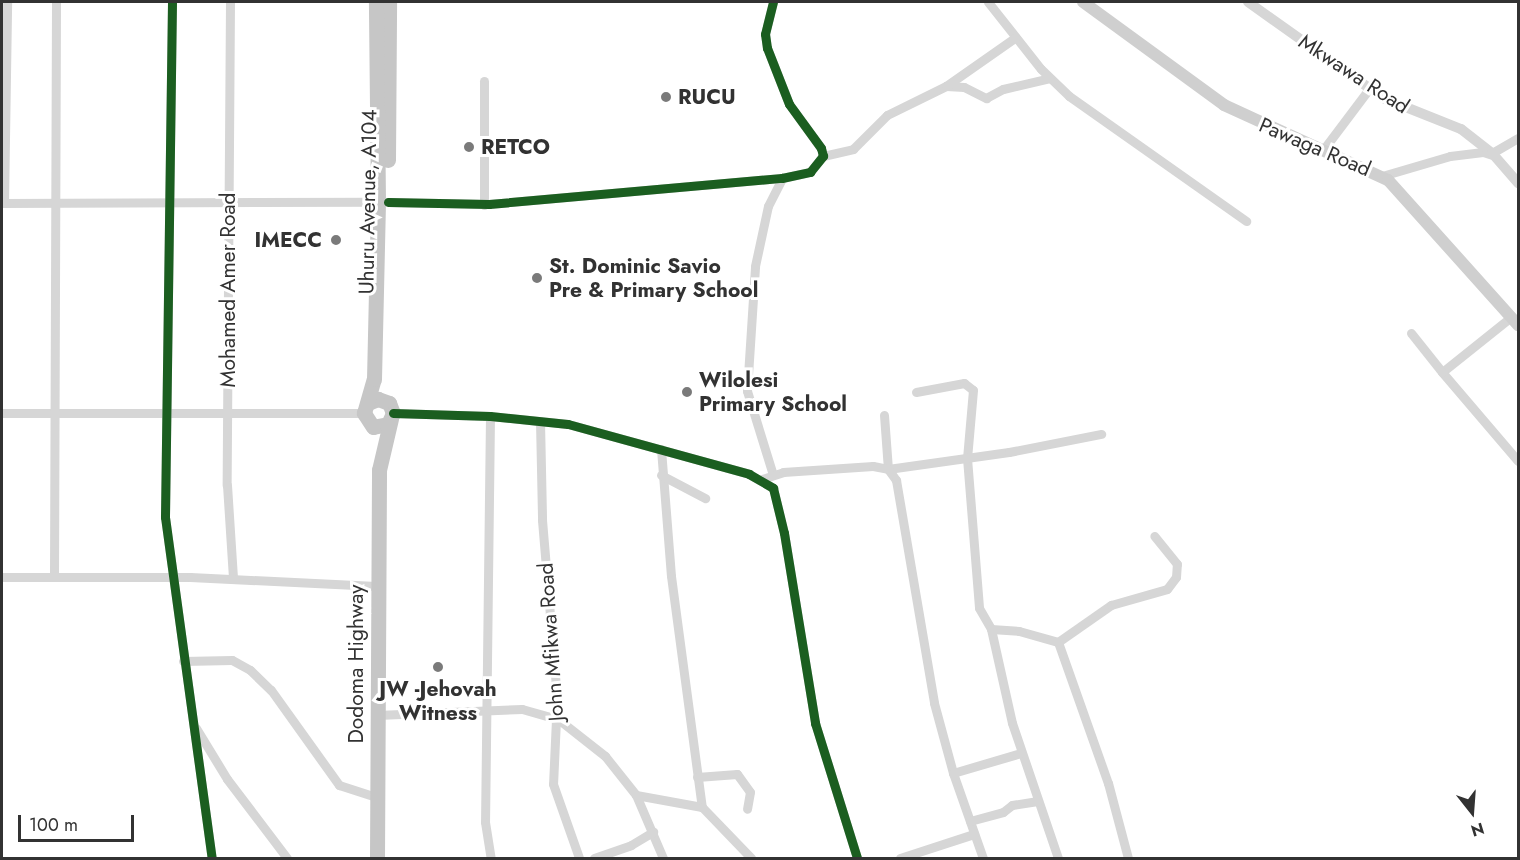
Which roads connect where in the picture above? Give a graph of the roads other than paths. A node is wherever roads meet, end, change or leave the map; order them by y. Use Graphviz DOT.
graph roads {
  1 [pos="7,2"];
  2 [pos="56,2"];
  3 [pos="172,2"];
  4 [pos="230,2"];
  5 [pos="376,2"];
  6 [pos="389,2"];
  7 [pos="773,2"];
  8 [pos="988,2"];
  9 [pos="1083,2"];
  10 [pos="1248,2"];
  11 [pos="1016,37"];
  12 [pos="1050,78"];
  13 [pos="484,81"];
  14 [pos="946,86"];
  15 [pos="1369,89"];
  16 [pos="1518,138"];
  17 [pos="1323,150"];
  18 [pos="1493,155"];
  19 [pos="823,156"];
  20 [pos="1382,176"];
  21 [pos="782,178"];
  22 [pos="1518,183"];
  23 [pos="383,202"];
  24 [pos="3,203"];
  25 [pos="56,204"];
  26 [pos="172,204"];
  27 [pos="228,204"];
  28 [pos="484,205"];
  29 [pos="1246,221"];
  30 [pos="1515,321"];
  31 [pos="1411,333"];
  32 [pos="1442,372"];
  33 [pos="916,392"];
  34 [pos="366,412"];
  35 [pos="391,412"];
  36 [pos="2,413"];
  37 [pos="56,414"];
  38 [pos="166,415"];
  39 [pos="884,415"];
  40 [pos="229,416"];
  41 [pos="490,416"];
  42 [pos="540,421"];
  43 [pos="1101,434"];
  44 [pos="661,449"];
  45 [pos="966,458"];
  46 [pos="1518,461"];
  47 [pos="888,469"];
  48 [pos="379,470"];
  49 [pos="661,475"];
  50 [pos="773,475"];
  51 [pos="762,479"];
  52 [pos="705,498"];
  53 [pos="1154,536"];
  54 [pos="54,576"];
  55 [pos="2,577"];
  56 [pos="174,577"];
  57 [pos="233,579"];
  58 [pos="376,586"];
  59 [pos="991,629"];
  60 [pos="1058,642"];
  61 [pos="183,661"];
  62 [pos="488,710"];
  63 [pos="377,715"];
  64 [pos="558,719"];
  65 [pos="193,724"];
  66 [pos="1021,753"];
  67 [pos="953,773"];
  68 [pos="698,777"];
  69 [pos="636,795"];
  70 [pos="376,797"];
  71 [pos="1038,801"];
  72 [pos="702,807"];
  73 [pos="747,810"];
  74 [pos="970,821"];
  75 [pos="653,832"];
  76 [pos="974,834"];
  77 [pos="742,854"];
  78 [pos="212,858"];
  79 [pos="287,858"];
  80 [pos="377,858"];
  81 [pos="491,858"];
  82 [pos="579,858"];
  83 [pos="594,858"];
  84 [pos="663,858"];
  85 [pos="751,858"];
  86 [pos="857,858"];
  87 [pos="900,858"];
  88 [pos="983,858"];
  89 [pos="1058,858"];
  90 [pos="1128,858"];
  1 -- 24 [label="street"];
  2 -- 25 [label="street"];
  3 -- 26 [label="street"];
  4 -- 27 [label="street, Mohamed Amer Road"];
  5 -- 23 [label="highway, Uhuru Avenue, A104"];
  6 -- 23 [label="highway, Uhuru Avenue, A104"];
  7 -- 19 [label="street"];
  8 -- 11 [label="street"];
  9 -- 17 [label="main road, Pawaga Road"];
  10 -- 15 [label="street, Mkwawa Road"];
  11 -- 12 [label="street"];
  11 -- 14 [label="street"];
  12 -- 14 [label="street"];
  12 -- 29 [label="street"];
  13 -- 28 [label="street"];
  14 -- 19 [label="street"];
  15 -- 17 [label="street"];
  15 -- 18 [label="street, Mkwawa Road"];
  16 -- 18 [label="street"];
  17 -- 20 [label="main road, Pawaga Road"];
  18 -- 20 [label="street"];
  18 -- 22 [label="street, Mkwawa Road"];
  19 -- 21 [label="street"];
  20 -- 30 [label="main road, Pawaga Road"];
  21 -- 28 [label="street"];
  21 -- 50 [label="street"];
  23 -- 27 [label="street"];
  23 -- 28 [label="street"];
  23 -- 34 [label="highway, Uhuru Avenue, A104"];
  23 -- 35 [label="highway, Uhuru Avenue, A104"];
  24 -- 25 [label="street"];
  25 -- 26 [label="street"];
  25 -- 37 [label="street"];
  26 -- 27 [label="street"];
  26 -- 38 [label="street"];
  27 -- 40 [label="street, Mohamed Amer Road"];
  30 -- 32 [label="street"];
  31 -- 32 [label="street"];
  32 -- 46 [label="street"];
  33 -- 45 [label="street"];
  34 -- 35 [label="highway"];
  34 -- 35 [label="highway"];
  34 -- 40 [label="street"];
  34 -- 48 [label="highway"];
  35 -- 41 [label="street"];
  35 -- 48 [label="highway"];
  36 -- 37 [label="street"];
  37 -- 38 [label="street"];
  37 -- 54 [label="street"];
  38 -- 40 [label="street"];
  38 -- 56 [label="street"];
  39 -- 47 [label="street"];
  40 -- 57 [label="street, Mohamed Amer Road"];
  41 -- 42 [label="street"];
  41 -- 62 [label="street"];
  42 -- 44 [label="street"];
  42 -- 64 [label="street, John Mfikwa Road"];
  43 -- 45 [label="street"];
  44 -- 49 [label="street"];
  44 -- 51 [label="street"];
  45 -- 47 [label="street"];
  45 -- 59 [label="street"];
  47 -- 50 [label="street"];
  47 -- 67 [label="street"];
  48 -- 58 [label="highway, Dodoma Highway"];
  49 -- 52 [label="street"];
  49 -- 68 [label="street"];
  50 -- 51 [label="street"];
  51 -- 86 [label="street"];
  53 -- 60 [label="street"];
  54 -- 55 [label="street"];
  54 -- 56 [label="street"];
  56 -- 57 [label="street"];
  56 -- 61 [label="street"];
  57 -- 58 [label="street"];
  58 -- 63 [label="highway, Dodoma Highway"];
  59 -- 60 [label="street"];
  59 -- 66 [label="street"];
  60 -- 90 [label="street"];
  61 -- 65 [label="street"];
  61 -- 70 [label="street"];
  62 -- 63 [label="street"];
  62 -- 64 [label="street"];
  62 -- 81 [label="street"];
  63 -- 70 [label="highway, Dodoma Highway"];
  64 -- 69 [label="street"];
  64 -- 82 [label="street, John Mfikwa Road"];
  65 -- 78 [label="street"];
  65 -- 79 [label="street"];
  66 -- 67 [label="street"];
  66 -- 71 [label="street"];
  67 -- 74 [label="street"];
  68 -- 72 [label="street"];
  68 -- 73 [label="street"];
  69 -- 72 [label="street"];
  69 -- 75 [label="street"];
  70 -- 80 [label="highway, Dodoma Highway"];
  71 -- 74 [label="street"];
  71 -- 89 [label="street"];
  72 -- 77 [label="street"];
  74 -- 76 [label="street"];
  75 -- 83 [label="street"];
  75 -- 84 [label="street"];
  76 -- 87 [label="street"];
  76 -- 88 [label="street"];
  77 -- 85 [label="street"];
}
